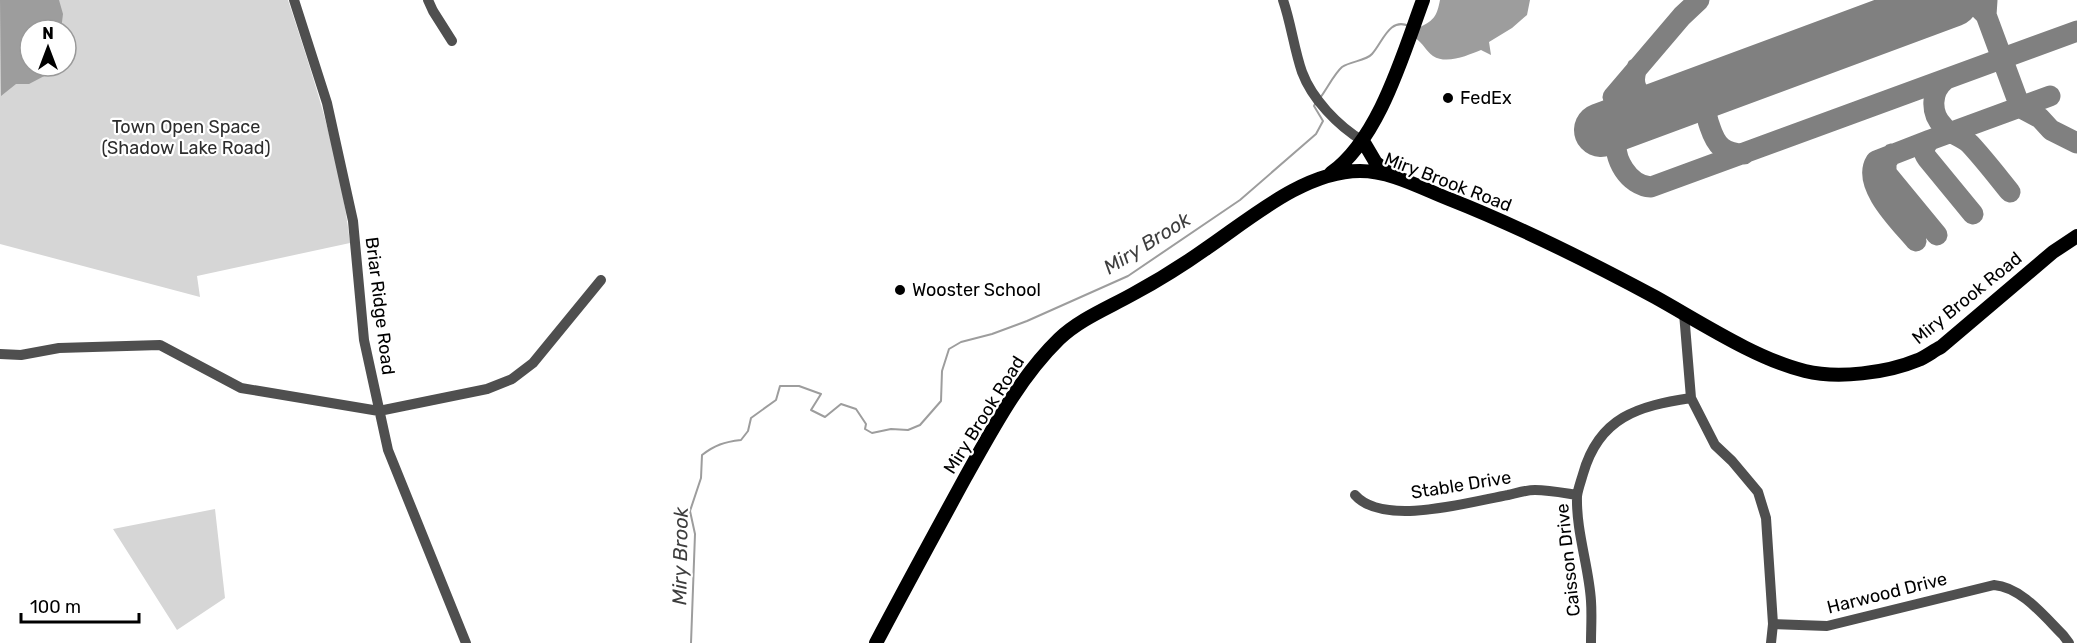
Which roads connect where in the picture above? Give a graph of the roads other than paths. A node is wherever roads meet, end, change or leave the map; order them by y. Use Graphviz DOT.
graph roads {
  1 [pos="294,0"];
  2 [pos="428,0"];
  3 [pos="1282,0"];
  4 [pos="1423,0"];
  5 [pos="452,41"];
  6 [pos="1363,141"];
  7 [pos="1331,173"];
  8 [pos="1395,177"];
  9 [pos="2077,236"];
  10 [pos="601,280"];
  11 [pos="1684,313"];
  12 [pos="0,354"];
  13 [pos="1691,398"];
  14 [pos="379,411"];
  15 [pos="1355,495"];
  16 [pos="1577,495"];
  17 [pos="1773,624"];
  18 [pos="466,643"];
  19 [pos="876,643"];
  20 [pos="1591,643"];
  21 [pos="1771,643"];
  22 [pos="2069,643"];
  1 -- 14 [label="street, Briar Ridge Road"];
  2 -- 5 [label="street"];
  3 -- 6 [label="street"];
  4 -- 6 [label="main road"];
  6 -- 7 [label="main road"];
  6 -- 8 [label="main road"];
  7 -- 8 [label="main road, Miry Brook Road"];
  7 -- 19 [label="main road, Miry Brook Road"];
  8 -- 11 [label="main road, Miry Brook Road"];
  9 -- 11 [label="main road, Miry Brook Road"];
  10 -- 14 [label="street"];
  11 -- 13 [label="street"];
  12 -- 14 [label="street"];
  13 -- 16 [label="street, Caisson Drive"];
  13 -- 17 [label="street"];
  14 -- 18 [label="street, Briar Ridge Road"];
  15 -- 16 [label="street, Stable Drive"];
  16 -- 20 [label="street, Caisson Drive"];
  17 -- 21 [label="street"];
  17 -- 22 [label="street, Harwood Drive"];
}
